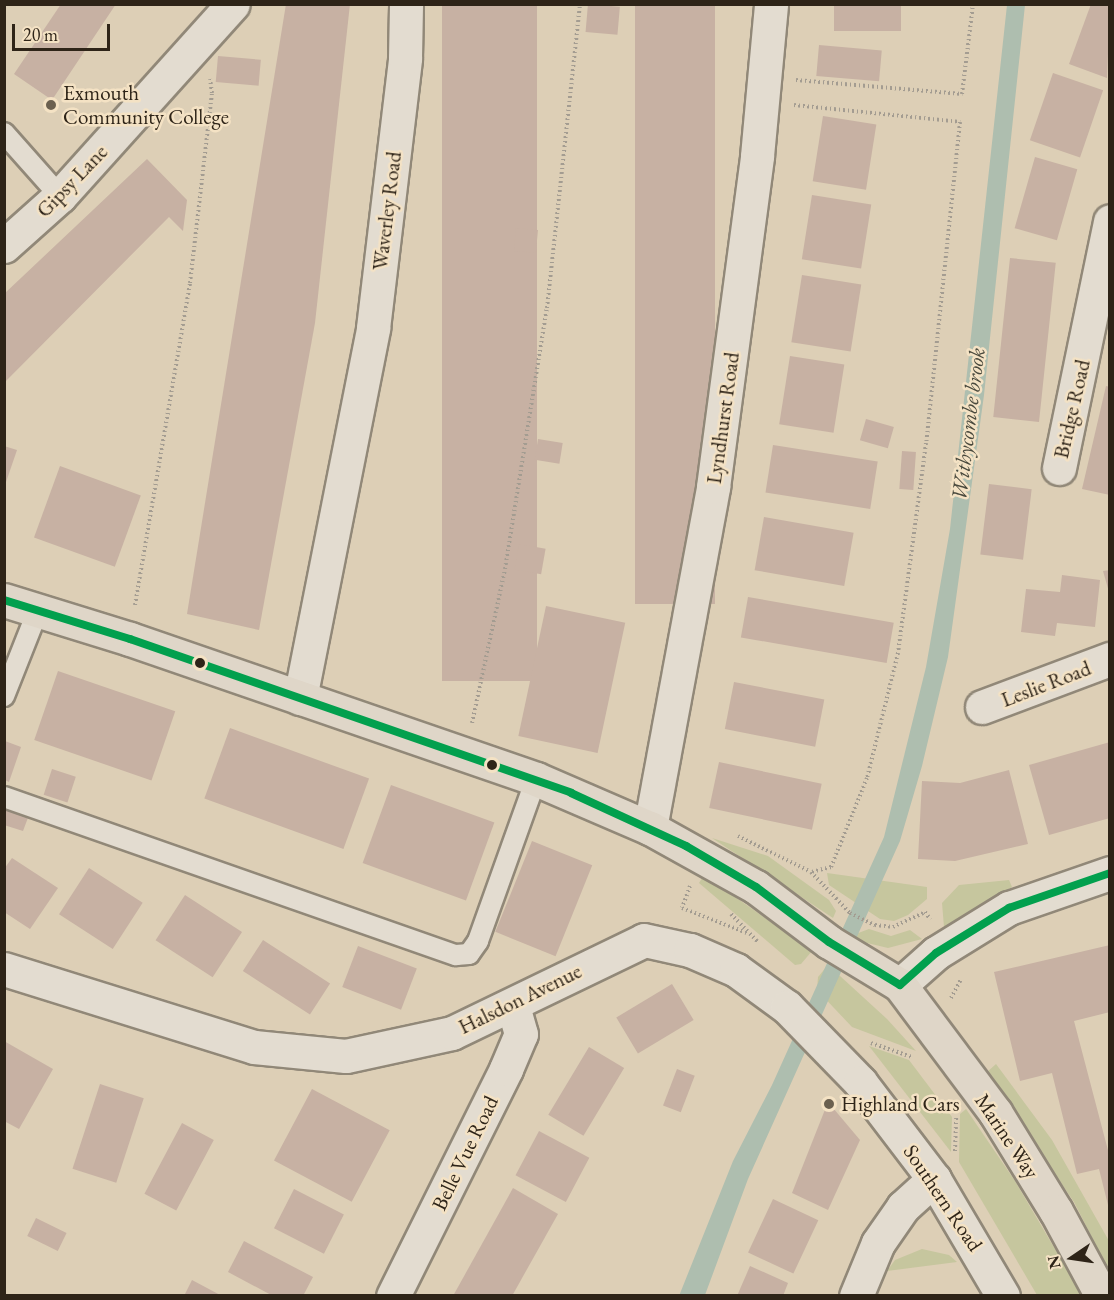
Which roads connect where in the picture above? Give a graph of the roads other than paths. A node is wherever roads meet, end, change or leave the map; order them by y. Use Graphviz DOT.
graph roads {
  1 [pos="233,4"];
  2 [pos="406,4"];
  3 [pos="771,4"];
  4 [pos="4,133"];
  5 [pos="60,196"];
  6 [pos="1110,221"];
  7 [pos="4,246"];
  8 [pos="1098,350"];
  9 [pos="1059,468"];
  10 [pos="4,600"];
  11 [pos="38,610"];
  12 [pos="1110,659"];
  13 [pos="4,696"];
  14 [pos="300,698"];
  15 [pos="982,707"];
  16 [pos="536,779"];
  17 [pos="4,797"];
  18 [pos="650,828"];
  19 [pos="1110,873"];
  20 [pos="4,969"];
  21 [pos="900,985"];
  22 [pos="513,1006"];
  23 [pos="804,1025"];
  24 [pos="934,1179"];
  25 [pos="393,1296"];
  26 [pos="856,1296"];
  27 [pos="1003,1296"];
  28 [pos="1102,1296"];
  1 -- 5 [label="street, Gipsy Lane"];
  2 -- 14 [label="street, Waverley Road"];
  3 -- 18 [label="street, Lyndhurst Road"];
  4 -- 5 [label="lane"];
  5 -- 7 [label="street, Gipsy Lane"];
  6 -- 8 [label="street, Bridge Road"];
  8 -- 9 [label="street, Bridge Road"];
  10 -- 11 [label="highway"];
  11 -- 13 [label="lane"];
  11 -- 14 [label="highway"];
  12 -- 15 [label="street, Leslie Road"];
  14 -- 16 [label="highway"];
  16 -- 17 [label="lane"];
  16 -- 18 [label="highway"];
  18 -- 21 [label="highway"];
  19 -- 21 [label="street"];
  20 -- 22 [label="street, Halsdon Avenue"];
  21 -- 28 [label="highway, Marine Way"];
  22 -- 23 [label="street, Halsdon Avenue"];
  22 -- 25 [label="street, Belle Vue Road"];
  23 -- 24 [label="street, Southern Road"];
  24 -- 26 [label="street"];
  24 -- 27 [label="street, Southern Road"];
}
